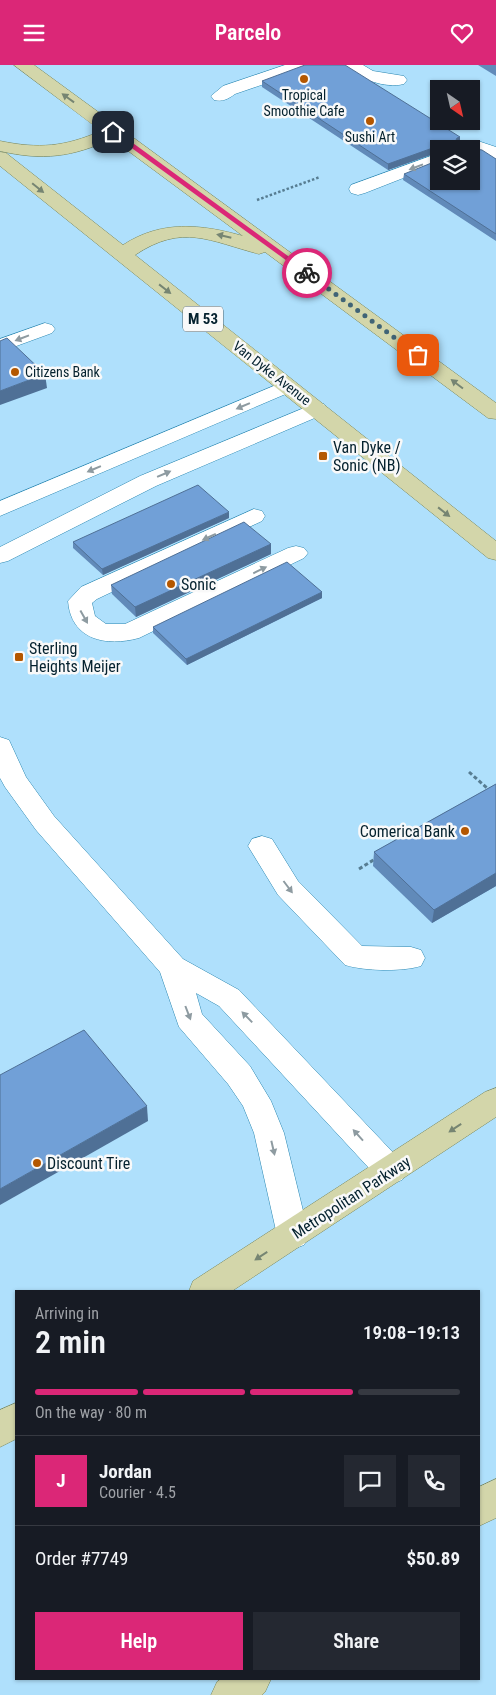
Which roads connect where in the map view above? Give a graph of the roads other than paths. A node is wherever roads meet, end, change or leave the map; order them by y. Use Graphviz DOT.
graph roads {
  1 [pos="23,65"];
  2 [pos="302,65"];
  3 [pos="350,65"];
  4 [pos="398,81"];
  5 [pos="220,95"];
  6 [pos="113,132"];
  7 [pos="0,146"];
  8 [pos="480,148"];
  9 [pos="496,155"];
  10 [pos="0,157"];
  11 [pos="430,161"];
  12 [pos="358,189"];
  13 [pos="121,255"];
  14 [pos="287,258"];
  15 [pos="45,329"];
  16 [pos="0,347"];
  17 [pos="288,386"];
  18 [pos="316,409"];
  19 [pos="496,413"];
  20 [pos="4,507"];
  21 [pos="254,516"];
  22 [pos="40,537"];
  23 [pos="296,553"];
  24 [pos="496,553"];
  25 [pos="0,556"];
  26 [pos="0,746"];
  27 [pos="262,846"];
  28 [pos="411,958"];
  29 [pos="173,967"];
  30 [pos="496,1101"];
  31 [pos="391,1171"];
  32 [pos="293,1235"];
  33 [pos="208,1290"];
  34 [pos="15,1420"];
  35 [pos="0,1431"];
  36 [pos="496,1496"];
  37 [pos="480,1508"];
  6 -- 1 [label="main road, one-way"];
  2 -- 5 [label="lane"];
  3 -- 4 [label="lane"];
  6 -- 7 [label="main road"];
  6 -- 14 [label="main road"];
  8 -- 9 [label="lane"];
  10 -- 13 [label="main road, Van Dyke Avenue / M 53, one-way"];
  11 -- 12 [label="lane, one-way"];
  14 -- 13 [label="main road, one-way"];
  13 -- 17 [label="main road, Van Dyke Avenue / M 53, one-way"];
  19 -- 14 [label="main road, one-way"];
  15 -- 16 [label="lane, one-way"];
  17 -- 18 [label="main road, Van Dyke Avenue / M 53"];
  17 -- 20 [label="lane, one-way"];
  22 -- 18 [label="lane, one-way"];
  18 -- 24 [label="main road, Van Dyke Avenue / M 53, one-way"];
  20 -- 22 [label="lane"];
  21 -- 23 [label="lane, one-way"];
  22 -- 25 [label="lane"];
  26 -- 29 [label="lane"];
  27 -- 28 [label="lane, one-way"];
  31 -- 29 [label="lane, one-way"];
  29 -- 32 [label="lane, one-way"];
  30 -- 31 [label="main road, Metropolitan Parkway, one-way"];
  31 -- 32 [label="main road, Metropolitan Parkway"];
  32 -- 33 [label="main road, Metropolitan Parkway, one-way"];
  34 -- 35 [label="main road"];
  36 -- 37 [label="main road"];
}
